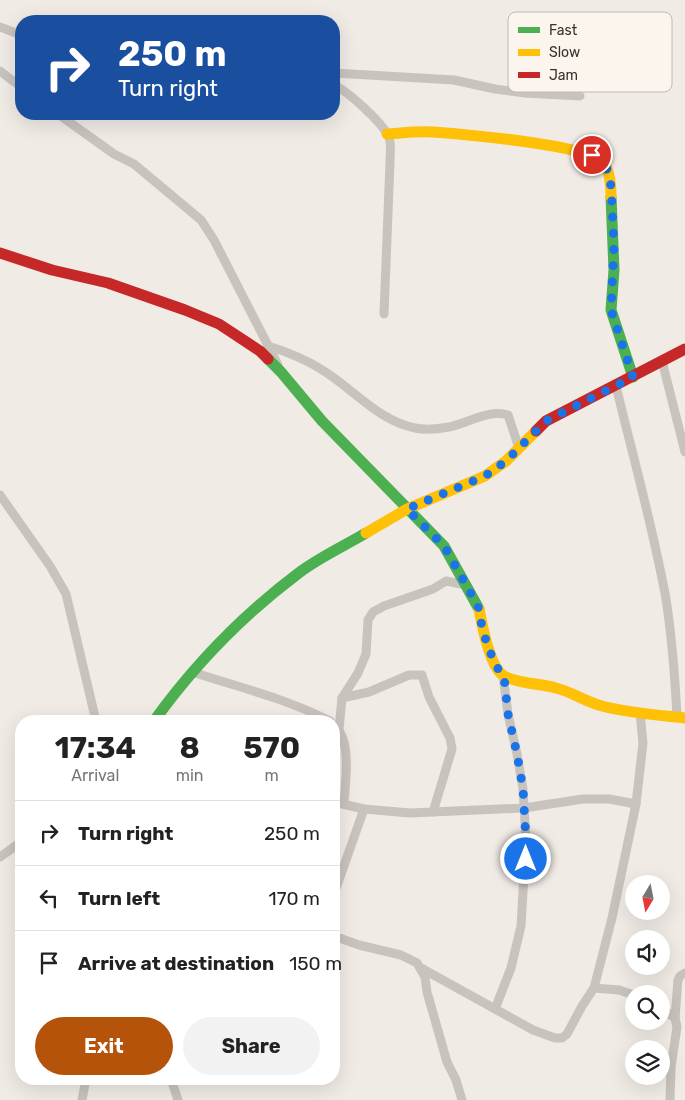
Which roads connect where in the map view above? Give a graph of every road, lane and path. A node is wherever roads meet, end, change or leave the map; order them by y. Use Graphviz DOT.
graph roads {
  1 [pos="0,27"];
  2 [pos="15,33"];
  3 [pos="0,71"];
  4 [pos="340,73"];
  5 [pos="15,83"];
  6 [pos="340,89"];
  7 [pos="508,91"];
  8 [pos="518,92"];
  9 [pos="580,96"];
  10 [pos="66,120"];
  11 [pos="387,134"];
  12 [pos="0,253"];
  13 [pos="384,314"];
  14 [pos="268,346"];
  15 [pos="685,349"];
  16 [pos="662,360"];
  17 [pos="281,372"];
  18 [pos="633,377"];
  19 [pos="616,386"];
  20 [pos="519,448"];
  21 [pos="685,452"];
  22 [pos="0,495"];
  23 [pos="407,509"];
  24 [pos="466,585"];
  25 [pos="192,672"];
  26 [pos="504,676"];
  27 [pos="342,698"];
  28 [pos="640,713"];
  29 [pos="95,715"];
  30 [pos="159,715"];
  31 [pos="318,715"];
  32 [pos="338,715"];
  33 [pos="681,717"];
  34 [pos="340,735"];
  35 [pos="340,803"];
  36 [pos="344,804"];
  37 [pos="636,804"];
  38 [pos="524,808"];
  39 [pos="364,809"];
  40 [pos="433,812"];
  41 [pos="15,846"];
  42 [pos="0,857"];
  43 [pos="340,877"];
  44 [pos="340,938"];
  45 [pos="421,968"];
  46 [pos="685,973"];
  47 [pos="594,988"];
  48 [pos="625,992"];
  49 [pos="495,1009"];
  50 [pos="670,1014"];
  51 [pos="675,1018"];
  52 [pos="84,1085"];
  53 [pos="173,1085"];
  54 [pos="81,1098"];
  55 [pos="178,1100"];
  56 [pos="462,1100"];
  57 [pos="670,1100"];
  1 -- 2 [label="street"];
  3 -- 5 [label="street"];
  4 -- 7 [label="street"];
  6 -- 11 [label="street"];
  8 -- 9 [label="street"];
  10 -- 14 [label="street"];
  11 -- 13 [label="street"];
  11 -- 18 [label="street"];
  12 -- 17 [label="street"];
  14 -- 17 [label="street"];
  14 -- 20 [label="street"];
  15 -- 16 [label="street"];
  16 -- 18 [label="street"];
  16 -- 21 [label="street"];
  17 -- 23 [label="street"];
  18 -- 19 [label="street"];
  19 -- 20 [label="street"];
  19 -- 33 [label="street"];
  20 -- 23 [label="street"];
  22 -- 29 [label="street"];
  23 -- 24 [label="street"];
  23 -- 25 [label="street"];
  24 -- 26 [label="street"];
  24 -- 27 [label="street"];
  25 -- 30 [label="street"];
  25 -- 31 [label="street"];
  26 -- 28 [label="street"];
  26 -- 38 [label="street"];
  27 -- 32 [label="street"];
  27 -- 40 [label="street"];
  28 -- 33 [label="street"];
  28 -- 37 [label="street"];
  34 -- 36 [label="street"];
  35 -- 36 [label="street"];
  36 -- 39 [label="street"];
  37 -- 38 [label="street"];
  37 -- 47 [label="street"];
  38 -- 40 [label="street"];
  38 -- 49 [label="street"];
  39 -- 40 [label="street"];
  39 -- 43 [label="street"];
  41 -- 42 [label="street"];
  44 -- 45 [label="street"];
  45 -- 49 [label="street"];
  45 -- 56 [label="street"];
  46 -- 51 [label="street"];
  47 -- 48 [label="street"];
  47 -- 49 [label="street"];
  50 -- 51 [label="street"];
  51 -- 57 [label="street"];
  52 -- 54 [label="street"];
  53 -- 55 [label="street"];
}
